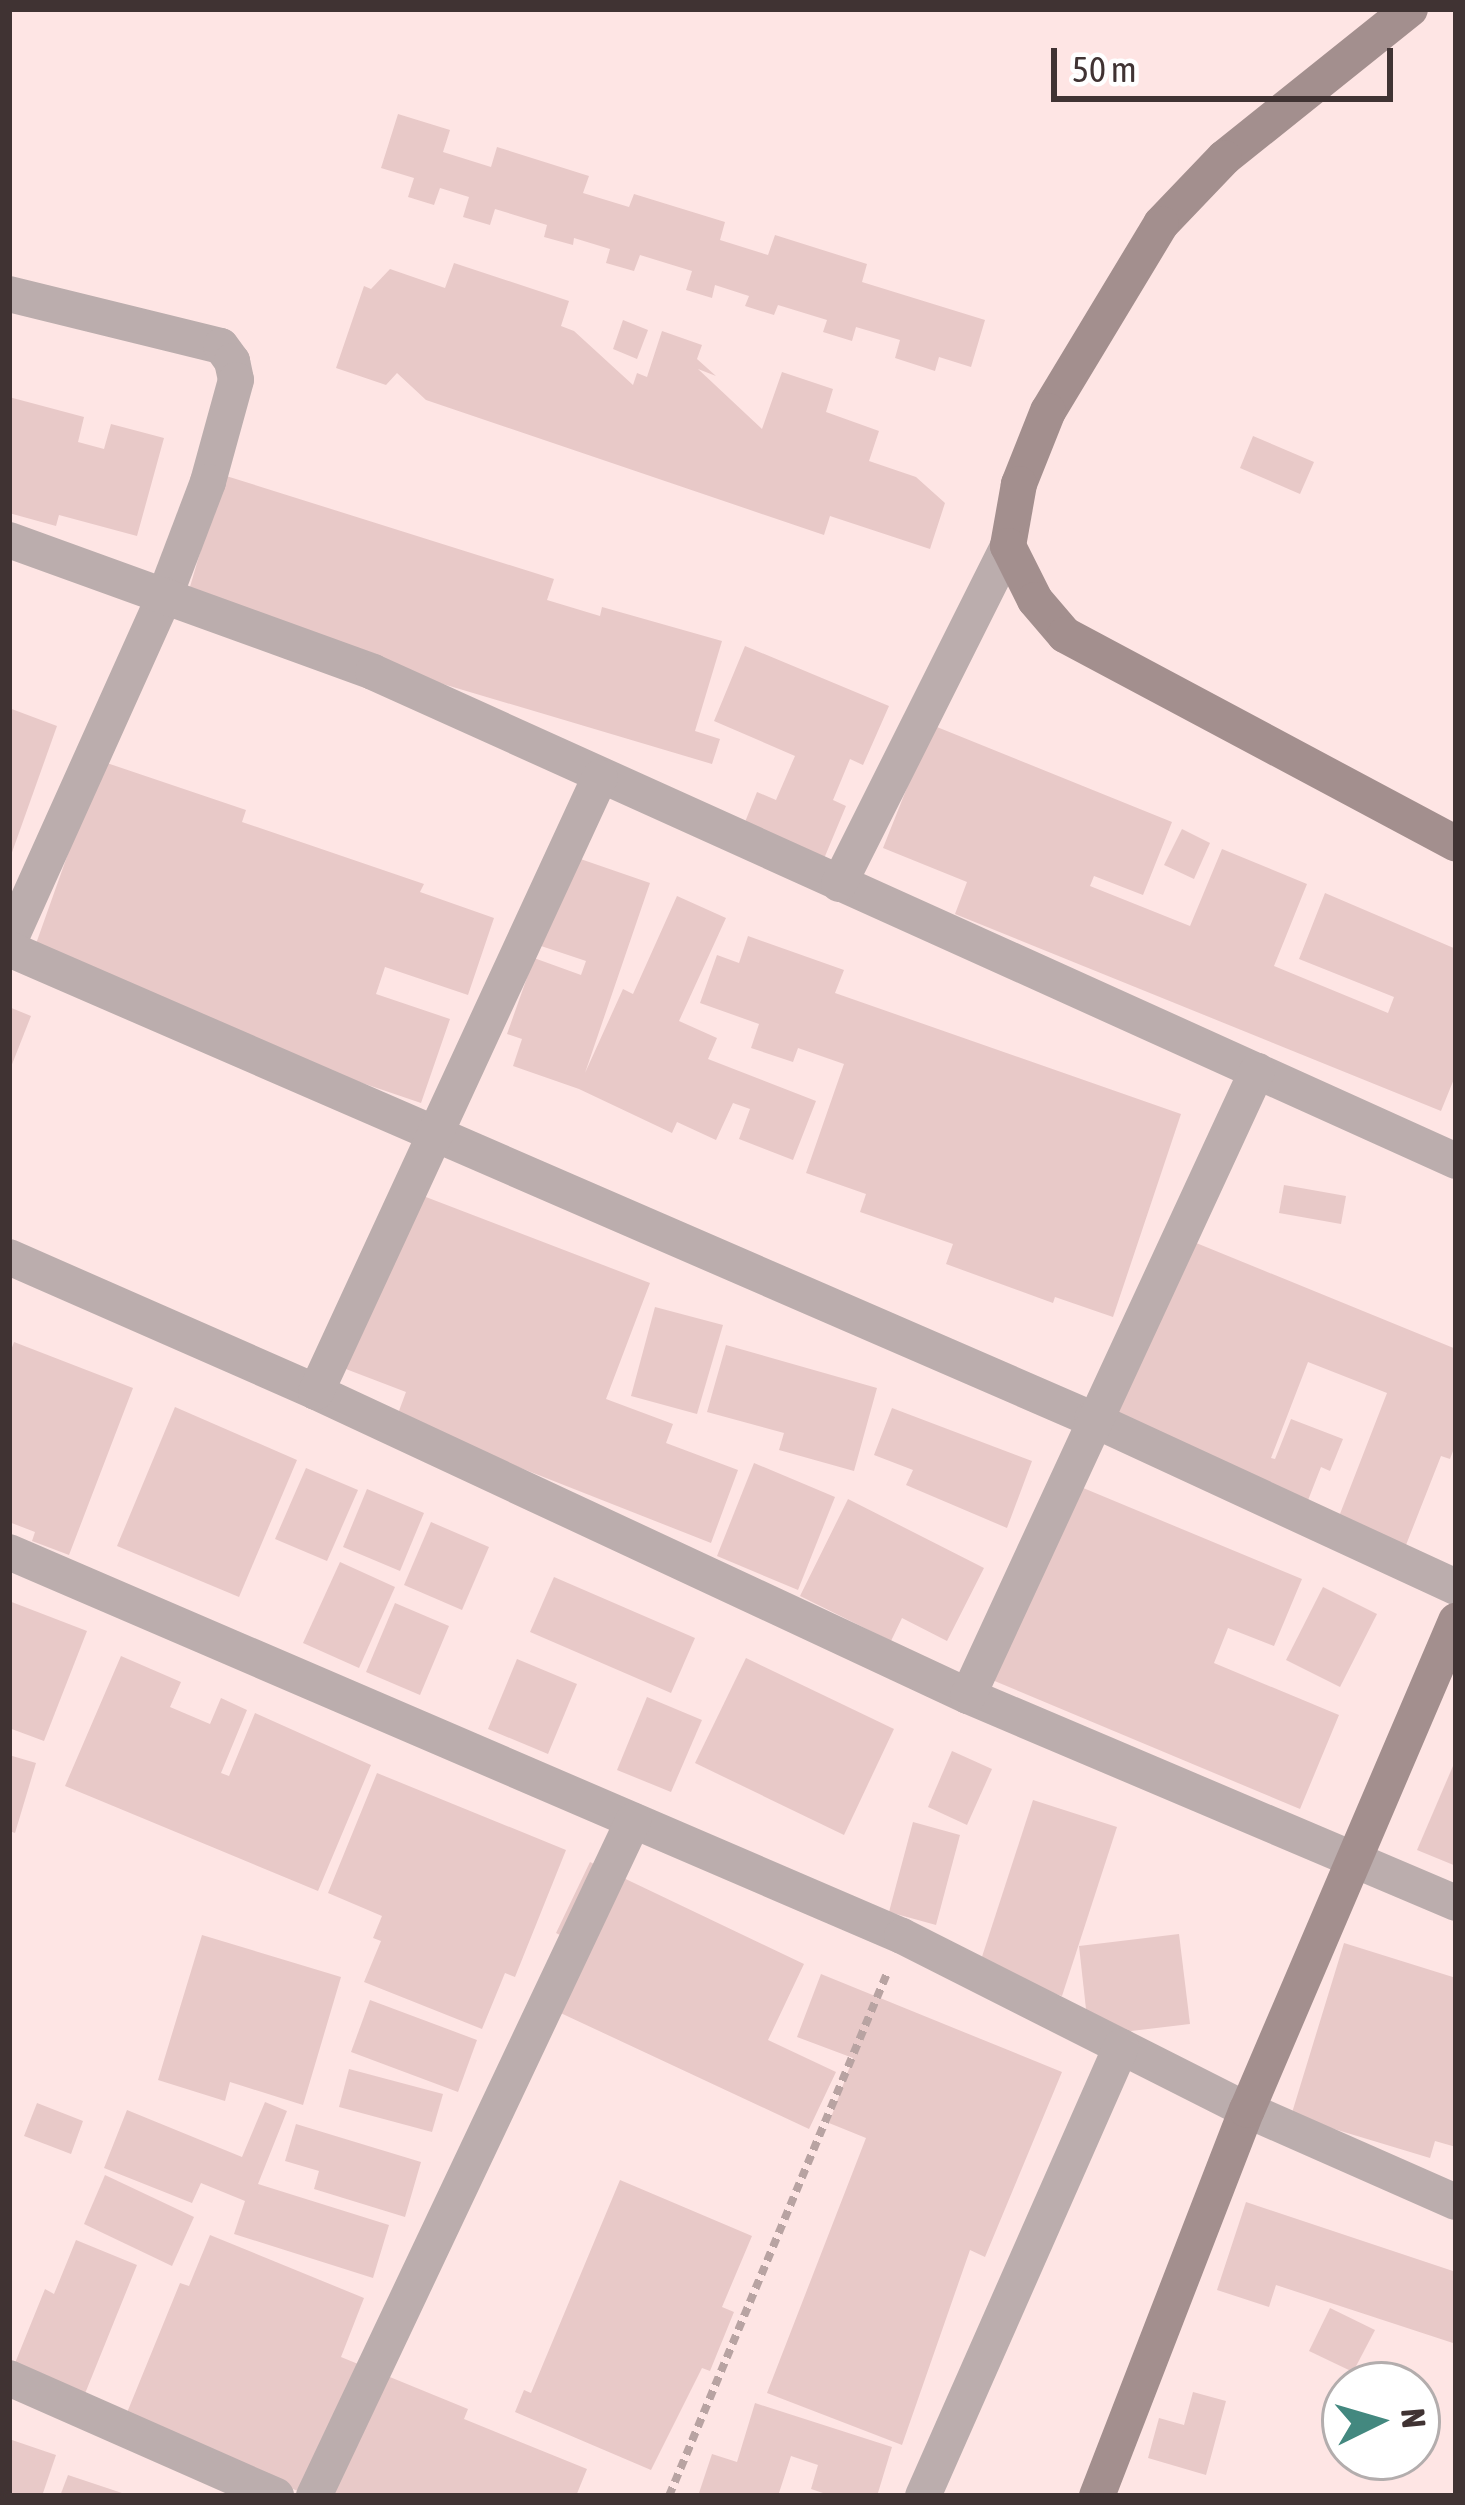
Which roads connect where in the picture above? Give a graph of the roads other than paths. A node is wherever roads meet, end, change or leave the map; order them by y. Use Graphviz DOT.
graph roads {
  1 [pos="1410,9"];
  2 [pos="9,293"];
  3 [pos="9,540"];
  4 [pos="1008,545"];
  5 [pos="165,595"];
  6 [pos="600,777"];
  7 [pos="1456,844"];
  8 [pos="839,884"];
  9 [pos="9,945"];
  10 [pos="1257,1070"];
  11 [pos="440,1132"];
  12 [pos="1456,1161"];
  13 [pos="9,1257"];
  14 [pos="316,1392"];
  15 [pos="1092,1419"];
  16 [pos="9,1552"];
  17 [pos="1456,1587"];
  18 [pos="1456,1621"];
  19 [pos="1445,1676"];
  20 [pos="968,1696"];
  21 [pos="633,1821"];
  22 [pos="1352,1856"];
  23 [pos="1456,1903"];
  24 [pos="1121,2047"];
  25 [pos="1247,2110"];
  26 [pos="1456,2202"];
  27 [pos="9,2378"];
  28 [pos="276,2496"];
  29 [pos="314,2496"];
  30 [pos="923,2496"];
  31 [pos="1097,2496"];
  1 -- 4 [label="main road"];
  2 -- 5 [label="street"];
  3 -- 5 [label="street"];
  4 -- 7 [label="main road"];
  4 -- 8 [label="street"];
  5 -- 6 [label="street"];
  5 -- 9 [label="street"];
  6 -- 8 [label="street"];
  6 -- 11 [label="street"];
  8 -- 10 [label="street"];
  9 -- 11 [label="street"];
  10 -- 12 [label="street"];
  10 -- 15 [label="street"];
  11 -- 14 [label="street"];
  11 -- 15 [label="street"];
  13 -- 14 [label="street"];
  14 -- 20 [label="street"];
  15 -- 17 [label="street"];
  15 -- 20 [label="street"];
  16 -- 21 [label="street"];
  18 -- 19 [label="main road"];
  19 -- 22 [label="main road"];
  20 -- 22 [label="street"];
  21 -- 24 [label="street"];
  21 -- 29 [label="street"];
  22 -- 23 [label="street"];
  22 -- 25 [label="main road"];
  24 -- 25 [label="street"];
  24 -- 30 [label="street"];
  25 -- 26 [label="street"];
  25 -- 31 [label="main road"];
  27 -- 28 [label="street"];
}
